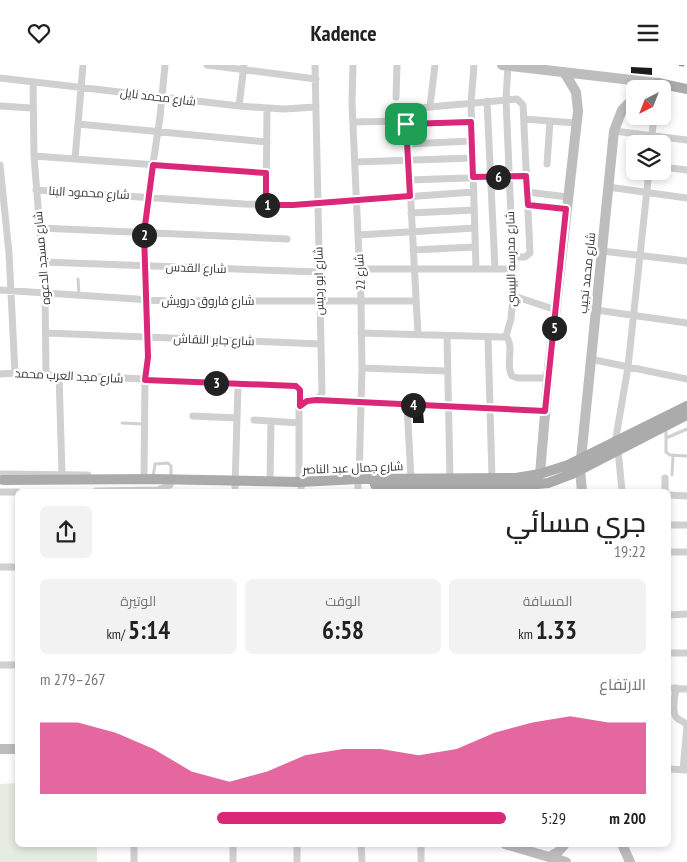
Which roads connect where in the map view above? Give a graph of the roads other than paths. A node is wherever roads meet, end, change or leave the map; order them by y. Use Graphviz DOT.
graph roads {
  1 [pos="83,65"];
  2 [pos="165,65"];
  3 [pos="207,65"];
  4 [pos="315,65"];
  5 [pos="353,65"];
  6 [pos="397,65"];
  7 [pos="435,65"];
  8 [pos="474,65"];
  9 [pos="502,65"];
  10 [pos="508,65"];
  11 [pos="244,67"];
  12 [pos="564,72"];
  13 [pos="0,78"];
  14 [pos="316,79"];
  15 [pos="33,82"];
  16 [pos="626,82"];
  17 [pos="81,88"];
  18 [pos="671,88"];
  19 [pos="687,89"];
  20 [pos="163,97"];
  21 [pos="396,97"];
  22 [pos="506,100"];
  23 [pos="487,101"];
  24 [pos="470,103"];
  25 [pos="0,106"];
  26 [pos="239,106"];
  27 [pos="430,106"];
  28 [pos="626,106"];
  29 [pos="316,107"];
  30 [pos="32,108"];
  31 [pos="268,108"];
  32 [pos="524,119"];
  33 [pos="550,121"];
  34 [pos="353,122"];
  35 [pos="471,122"];
  36 [pos="406,123"];
  37 [pos="576,123"];
  38 [pos="78,124"];
  39 [pos="653,125"];
  40 [pos="614,131"];
  41 [pos="158,132"];
  42 [pos="652,135"];
  43 [pos="671,138"];
  44 [pos="687,140"];
  45 [pos="472,141"];
  46 [pos="267,142"];
  47 [pos="407,144"];
  48 [pos="34,156"];
  49 [pos="472,158"];
  50 [pos="76,159"];
  51 [pos="408,160"];
  52 [pos="355,162"];
  53 [pos="547,164"];
  54 [pos="0,165"];
  55 [pos="153,165"];
  56 [pos="671,168"];
  57 [pos="687,170"];
  58 [pos="266,173"];
  59 [pos="509,176"];
  60 [pos="526,176"];
  61 [pos="473,177"];
  62 [pos="491,177"];
  63 [pos="409,180"];
  64 [pos="647,180"];
  65 [pos="608,187"];
  66 [pos="36,190"];
  67 [pos="474,192"];
  68 [pos="527,192"];
  69 [pos="646,192"];
  70 [pos="148,196"];
  71 [pos="410,196"];
  72 [pos="568,197"];
  73 [pos="687,198"];
  74 [pos="356,200"];
  75 [pos="318,203"];
  76 [pos="266,205"];
  77 [pos="528,205"];
  78 [pos="566,209"];
  79 [pos="474,210"];
  80 [pos="411,213"];
  81 [pos="40,228"];
  82 [pos="475,228"];
  83 [pos="412,232"];
  84 [pos="144,233"];
  85 [pos="358,235"];
  86 [pos="287,239"];
  87 [pos="475,247"];
  88 [pos="413,250"];
  89 [pos="602,251"];
  90 [pos="640,255"];
  91 [pos="513,257"];
  92 [pos="687,261"];
  93 [pos="43,262"];
  94 [pos="144,265"];
  95 [pos="359,269"];
  96 [pos="414,269"];
  97 [pos="476,269"];
  98 [pos="495,269"];
  99 [pos="514,269"];
  100 [pos="319,272"];
  101 [pos="78,279"];
  102 [pos="0,290"];
  103 [pos="11,291"];
  104 [pos="45,293"];
  105 [pos="79,295"];
  106 [pos="514,296"];
  107 [pos="146,300"];
  108 [pos="320,301"];
  109 [pos="361,301"];
  110 [pos="416,301"];
  111 [pos="556,310"];
  112 [pos="596,310"];
  113 [pos="633,315"];
  114 [pos="687,323"];
  115 [pos="46,333"];
  116 [pos="361,333"];
  117 [pos="418,335"];
  118 [pos="446,336"];
  119 [pos="506,336"];
  120 [pos="147,337"];
  121 [pos="488,337"];
  122 [pos="321,343"];
  123 [pos="590,359"];
  124 [pos="628,367"];
  125 [pos="362,368"];
  126 [pos="447,371"];
  127 [pos="15,373"];
  128 [pos="0,374"];
  129 [pos="46,374"];
  130 [pos="59,375"];
  131 [pos="548,379"];
  132 [pos="687,379"];
  133 [pos="145,380"];
  134 [pos="238,384"];
  135 [pos="317,400"];
  136 [pos="361,402"];
  137 [pos="407,405"];
  138 [pos="300,406"];
  139 [pos="687,406"];
  140 [pos="448,407"];
  141 [pos="491,409"];
  142 [pos="545,411"];
  143 [pos="687,415"];
  144 [pos="193,416"];
  145 [pos="237,418"];
  146 [pos="254,420"];
  147 [pos="271,421"];
  148 [pos="122,423"];
  149 [pos="299,423"];
  150 [pos="144,424"];
  151 [pos="665,425"];
  152 [pos="687,429"];
  153 [pos="666,438"];
  154 [pos="616,446"];
  155 [pos="673,455"];
  156 [pos="687,456"];
  157 [pos="581,465"];
  158 [pos="62,474"];
  159 [pos="540,474"];
  160 [pos="672,475"];
  161 [pos="411,478"];
  162 [pos="665,479"];
  163 [pos="270,481"];
  164 [pos="2,482"];
  165 [pos="171,482"];
  166 [pos="144,484"];
  167 [pos="359,485"];
  168 [pos="447,486"];
  169 [pos="493,486"];
  170 [pos="237,487"];
  171 [pos="300,487"];
  172 [pos="533,488"];
  173 [pos="110,489"];
  174 [pos="156,489"];
  175 [pos="160,489"];
  176 [pos="582,489"];
  177 [pos="622,489"];
  178 [pos="665,489"];
  179 [pos="15,490"];
  180 [pos="671,495"];
  181 [pos="687,496"];
  182 [pos="671,525"];
  183 [pos="687,525"];
  184 [pos="671,552"];
  185 [pos="687,552"];
  186 [pos="0,567"];
  187 [pos="15,567"];
  188 [pos="687,614"];
  189 [pos="671,615"];
  190 [pos="671,653"];
  191 [pos="687,653"];
  192 [pos="0,665"];
  193 [pos="15,665"];
  194 [pos="672,688"];
  195 [pos="687,689"];
  196 [pos="0,749"];
  197 [pos="15,749"];
  198 [pos="671,769"];
  199 [pos="685,770"];
  200 [pos="134,847"];
  201 [pos="233,847"];
  202 [pos="297,847"];
  203 [pos="361,847"];
  204 [pos="421,847"];
  205 [pos="515,847"];
  206 [pos="562,847"];
  207 [pos="623,847"];
  208 [pos="549,857"];
  209 [pos="134,862"];
  210 [pos="233,862"];
  211 [pos="297,862"];
  212 [pos="362,862"];
  213 [pos="421,862"];
  214 [pos="566,862"];
  215 [pos="630,862"];
  1 -- 17 [label="street"];
  2 -- 20 [label="street"];
  3 -- 11 [label="street"];
  4 -- 14 [label="street, شارع ابو رديس"];
  5 -- 34 [label="street, شارع 22"];
  6 -- 21 [label="street"];
  7 -- 27 [label="street"];
  8 -- 24 [label="street"];
  9 -- 10 [label="street"];
  10 -- 12 [label="street"];
  10 -- 22 [label="street, شارع مدرسه البيسي"];
  11 -- 14 [label="street"];
  11 -- 26 [label="street"];
  12 -- 16 [label="street"];
  12 -- 37 [label="street"];
  13 -- 15 [label="street, شارع محمد نايل"];
  14 -- 29 [label="street, شارع ابو رديس"];
  15 -- 17 [label="street, شارع محمد نايل"];
  15 -- 30 [label="street, شارع مسجد الدعوه"];
  17 -- 20 [label="street, شارع محمد نايل"];
  17 -- 38 [label="street"];
  18 -- 19 [label="main road"];
  20 -- 26 [label="street, شارع محمد نايل"];
  20 -- 41 [label="street"];
  22 -- 23 [label="street"];
  22 -- 32 [label="street"];
  22 -- 59 [label="street, شارع مدرسه البيسي"];
  23 -- 24 [label="street"];
  23 -- 62 [label="street"];
  24 -- 27 [label="street"];
  24 -- 35 [label="street"];
  25 -- 30 [label="street"];
  26 -- 31 [label="street, شارع محمد نايل"];
  27 -- 36 [label="street"];
  28 -- 40 [label="street, شارع محمد نجيب"];
  29 -- 31 [label="street, شارع محمد نايل"];
  29 -- 75 [label="street, شارع ابو رديس"];
  30 -- 48 [label="street, شارع مسجد الدعوه"];
  31 -- 46 [label="street"];
  32 -- 33 [label="street"];
  32 -- 60 [label="street"];
  33 -- 37 [label="street"];
  33 -- 53 [label="street"];
  34 -- 36 [label="street"];
  34 -- 52 [label="street, شارع 22"];
  35 -- 36 [label="street"];
  35 -- 45 [label="street"];
  36 -- 47 [label="street"];
  37 -- 72 [label="street"];
  38 -- 41 [label="street"];
  38 -- 50 [label="street"];
  39 -- 42 [label="street"];
  40 -- 42 [label="street"];
  40 -- 65 [label="street, شارع محمد نجيب"];
  41 -- 46 [label="street"];
  41 -- 55 [label="street"];
  43 -- 44 [label="street"];
  45 -- 47 [label="street"];
  45 -- 49 [label="street"];
  46 -- 58 [label="street"];
  47 -- 51 [label="street"];
  48 -- 50 [label="street"];
  48 -- 66 [label="street, شارع مسجد الدعوه"];
  49 -- 51 [label="street"];
  49 -- 61 [label="street"];
  50 -- 55 [label="street"];
  51 -- 52 [label="street"];
  51 -- 63 [label="street"];
  52 -- 74 [label="street, شارع 22"];
  54 -- 103 [label="street"];
  55 -- 58 [label="street"];
  55 -- 70 [label="street"];
  56 -- 57 [label="street"];
  58 -- 76 [label="street"];
  59 -- 60 [label="street"];
  59 -- 62 [label="street"];
  59 -- 91 [label="street, شارع مدرسه البيسي"];
  60 -- 68 [label="street"];
  61 -- 62 [label="street"];
  61 -- 63 [label="street"];
  61 -- 67 [label="street"];
  62 -- 98 [label="street"];
  63 -- 71 [label="street"];
  64 -- 69 [label="street"];
  65 -- 69 [label="street"];
  65 -- 89 [label="street, شارع محمد نجيب"];
  66 -- 70 [label="street, شارع محمود البنا"];
  66 -- 81 [label="street, شارع مسجد الدعوه"];
  67 -- 71 [label="street, شارع محمود البنا"];
  67 -- 79 [label="street"];
  68 -- 72 [label="street"];
  68 -- 77 [label="street"];
  69 -- 73 [label="street"];
  69 -- 90 [label="street"];
  70 -- 76 [label="street, شارع محمود البنا"];
  70 -- 84 [label="street"];
  71 -- 74 [label="street, شارع محمود البنا"];
  71 -- 80 [label="street"];
  72 -- 78 [label="street"];
  74 -- 75 [label="street, شارع محمود البنا"];
  74 -- 85 [label="street, شارع 22"];
  75 -- 76 [label="street, شارع محمود البنا"];
  75 -- 100 [label="street, شارع ابو رديس"];
  77 -- 78 [label="street"];
  77 -- 91 [label="street"];
  78 -- 111 [label="street"];
  79 -- 80 [label="street"];
  79 -- 82 [label="street"];
  80 -- 83 [label="street"];
  81 -- 84 [label="street"];
  81 -- 93 [label="street, شارع مسجد الدعوه"];
  82 -- 83 [label="street"];
  82 -- 87 [label="street"];
  83 -- 85 [label="street"];
  83 -- 88 [label="street"];
  84 -- 86 [label="street"];
  84 -- 94 [label="street"];
  85 -- 95 [label="street, شارع 22"];
  87 -- 88 [label="street"];
  87 -- 97 [label="street"];
  88 -- 96 [label="street"];
  89 -- 90 [label="street"];
  89 -- 112 [label="street, شارع محمد نجيب"];
  90 -- 92 [label="street"];
  90 -- 113 [label="street"];
  91 -- 99 [label="street, شارع مدرسه البيسي"];
  93 -- 94 [label="street, شارع القدس"];
  93 -- 104 [label="street, شارع مسجد الدعوه"];
  94 -- 100 [label="street, شارع القدس"];
  94 -- 107 [label="street"];
  95 -- 96 [label="street"];
  95 -- 109 [label="street, شارع 22"];
  96 -- 97 [label="street"];
  96 -- 110 [label="street"];
  97 -- 98 [label="street"];
  98 -- 99 [label="street"];
  99 -- 106 [label="street, شارع مدرسه البيسي"];
  100 -- 108 [label="street, شارع ابو رديس"];
  101 -- 105 [label="lane"];
  102 -- 103 [label="street, شارع فاروق درويش"];
  103 -- 104 [label="street, شارع فاروق درويش"];
  103 -- 127 [label="street"];
  104 -- 105 [label="street, شارع فاروق درويش"];
  104 -- 115 [label="street, شارع مسجد الدعوه"];
  105 -- 107 [label="street, شارع فاروق درويش"];
  106 -- 111 [label="street"];
  106 -- 119 [label="street, شارع مدرسه البيسي"];
  107 -- 108 [label="street, شارع فاروق درويش"];
  107 -- 120 [label="street"];
  108 -- 109 [label="street, شارع فاروق درويش"];
  108 -- 122 [label="street, شارع ابو رديس"];
  109 -- 110 [label="street, شارع فاروق درويش"];
  109 -- 116 [label="street, شارع 22"];
  110 -- 117 [label="street"];
  111 -- 131 [label="street"];
  112 -- 113 [label="street"];
  112 -- 123 [label="street, شارع محمد نجيب"];
  113 -- 114 [label="street"];
  113 -- 124 [label="street"];
  115 -- 120 [label="street, شارع جابر النقاش"];
  115 -- 129 [label="street, شارع مسجد الدعوه"];
  116 -- 117 [label="street"];
  116 -- 125 [label="street, شارع 22"];
  117 -- 118 [label="street"];
  118 -- 121 [label="street"];
  118 -- 126 [label="street"];
  119 -- 121 [label="street"];
  119 -- 131 [label="street"];
  120 -- 122 [label="street, شارع جابر النقاش"];
  120 -- 133 [label="street"];
  121 -- 141 [label="street"];
  122 -- 135 [label="street, شارع ابو رديس"];
  123 -- 124 [label="street"];
  123 -- 157 [label="street, شارع محمد نجيب"];
  124 -- 132 [label="street"];
  124 -- 154 [label="street"];
  125 -- 126 [label="street"];
  125 -- 136 [label="street, شارع 22"];
  126 -- 140 [label="street"];
  127 -- 128 [label="street, شارع مجد العرب محمد"];
  127 -- 129 [label="street, شارع مجد العرب محمد"];
  129 -- 130 [label="street, شارع مجد العرب محمد"];
  130 -- 133 [label="street, شارع مجد العرب محمد"];
  130 -- 158 [label="street"];
  131 -- 142 [label="street"];
  133 -- 134 [label="street, شارع مجد العرب محمد"];
  133 -- 150 [label="street"];
  134 -- 138 [label="street, شارع مجد العرب محمد"];
  134 -- 145 [label="street"];
  135 -- 136 [label="street"];
  135 -- 138 [label="street"];
  136 -- 137 [label="street"];
  136 -- 167 [label="street, شارع 22"];
  137 -- 140 [label="street"];
  137 -- 161 [label="street"];
  138 -- 149 [label="street"];
  139 -- 154 [label="main road, شارع جمال عبد الناصر"];
  140 -- 141 [label="street"];
  140 -- 168 [label="street"];
  141 -- 142 [label="street"];
  141 -- 169 [label="street"];
  142 -- 159 [label="street"];
  143 -- 151 [label="main road, شارع جمال عبد الناصر"];
  144 -- 145 [label="street"];
  145 -- 170 [label="street"];
  146 -- 147 [label="street"];
  147 -- 149 [label="street"];
  147 -- 163 [label="street"];
  148 -- 150 [label="lane"];
  149 -- 171 [label="street"];
  150 -- 166 [label="street"];
  151 -- 153 [label="lane"];
  151 -- 154 [label="main road, شارع جمال عبد الناصر"];
  152 -- 153 [label="lane"];
  153 -- 155 [label="lane"];
  154 -- 157 [label="main road, شارع جمال عبد الناصر"];
  154 -- 177 [label="street"];
  155 -- 156 [label="lane"];
  155 -- 160 [label="lane"];
  157 -- 159 [label="main road, شارع جمال عبد الناصر"];
  157 -- 172 [label="main road, شارع جمال عبد الناصر"];
  157 -- 176 [label="street, شارع محمد نجيب"];
  158 -- 164 [label="street"];
  158 -- 166 [label="street"];
  159 -- 169 [label="main road, شارع جمال عبد الناصر"];
  161 -- 167 [label="main road, شارع جمال عبد الناصر"];
  161 -- 168 [label="main road, شارع جمال عبد الناصر"];
  162 -- 178 [label="street"];
  163 -- 170 [label="main road, شارع جمال عبد الناصر"];
  163 -- 171 [label="main road, شارع جمال عبد الناصر"];
  164 -- 166 [label="main road, شارع جمال عبد الناصر"];
  164 -- 179 [label="street"];
  165 -- 166 [label="main road, شارع جمال عبد الناصر"];
  165 -- 166 [label="lane"];
  165 -- 170 [label="main road, شارع جمال عبد الناصر"];
  165 -- 175 [label="street"];
  166 -- 173 [label="street"];
  166 -- 174 [label="street"];
  167 -- 168 [label="main road, شارع جمال عبد الناصر"];
  167 -- 171 [label="main road, شارع جمال عبد الناصر"];
  168 -- 169 [label="main road, شارع جمال عبد الناصر"];
  169 -- 172 [label="main road, شارع جمال عبد الناصر"];
  170 -- 171 [label="main road, شارع جمال عبد الناصر"];
  180 -- 181 [label="street"];
  182 -- 183 [label="street"];
  184 -- 185 [label="street"];
  186 -- 187 [label="street"];
  188 -- 189 [label="street"];
  190 -- 191 [label="street"];
  192 -- 193 [label="street"];
  194 -- 195 [label="street"];
  194 -- 199 [label="street"];
  196 -- 197 [label="street"];
  198 -- 199 [label="street"];
  200 -- 209 [label="street"];
  201 -- 210 [label="street"];
  202 -- 211 [label="street"];
  203 -- 212 [label="street"];
  204 -- 213 [label="street"];
  205 -- 208 [label="street"];
  206 -- 208 [label="street"];
  207 -- 215 [label="street"];
  208 -- 214 [label="street"];
}
